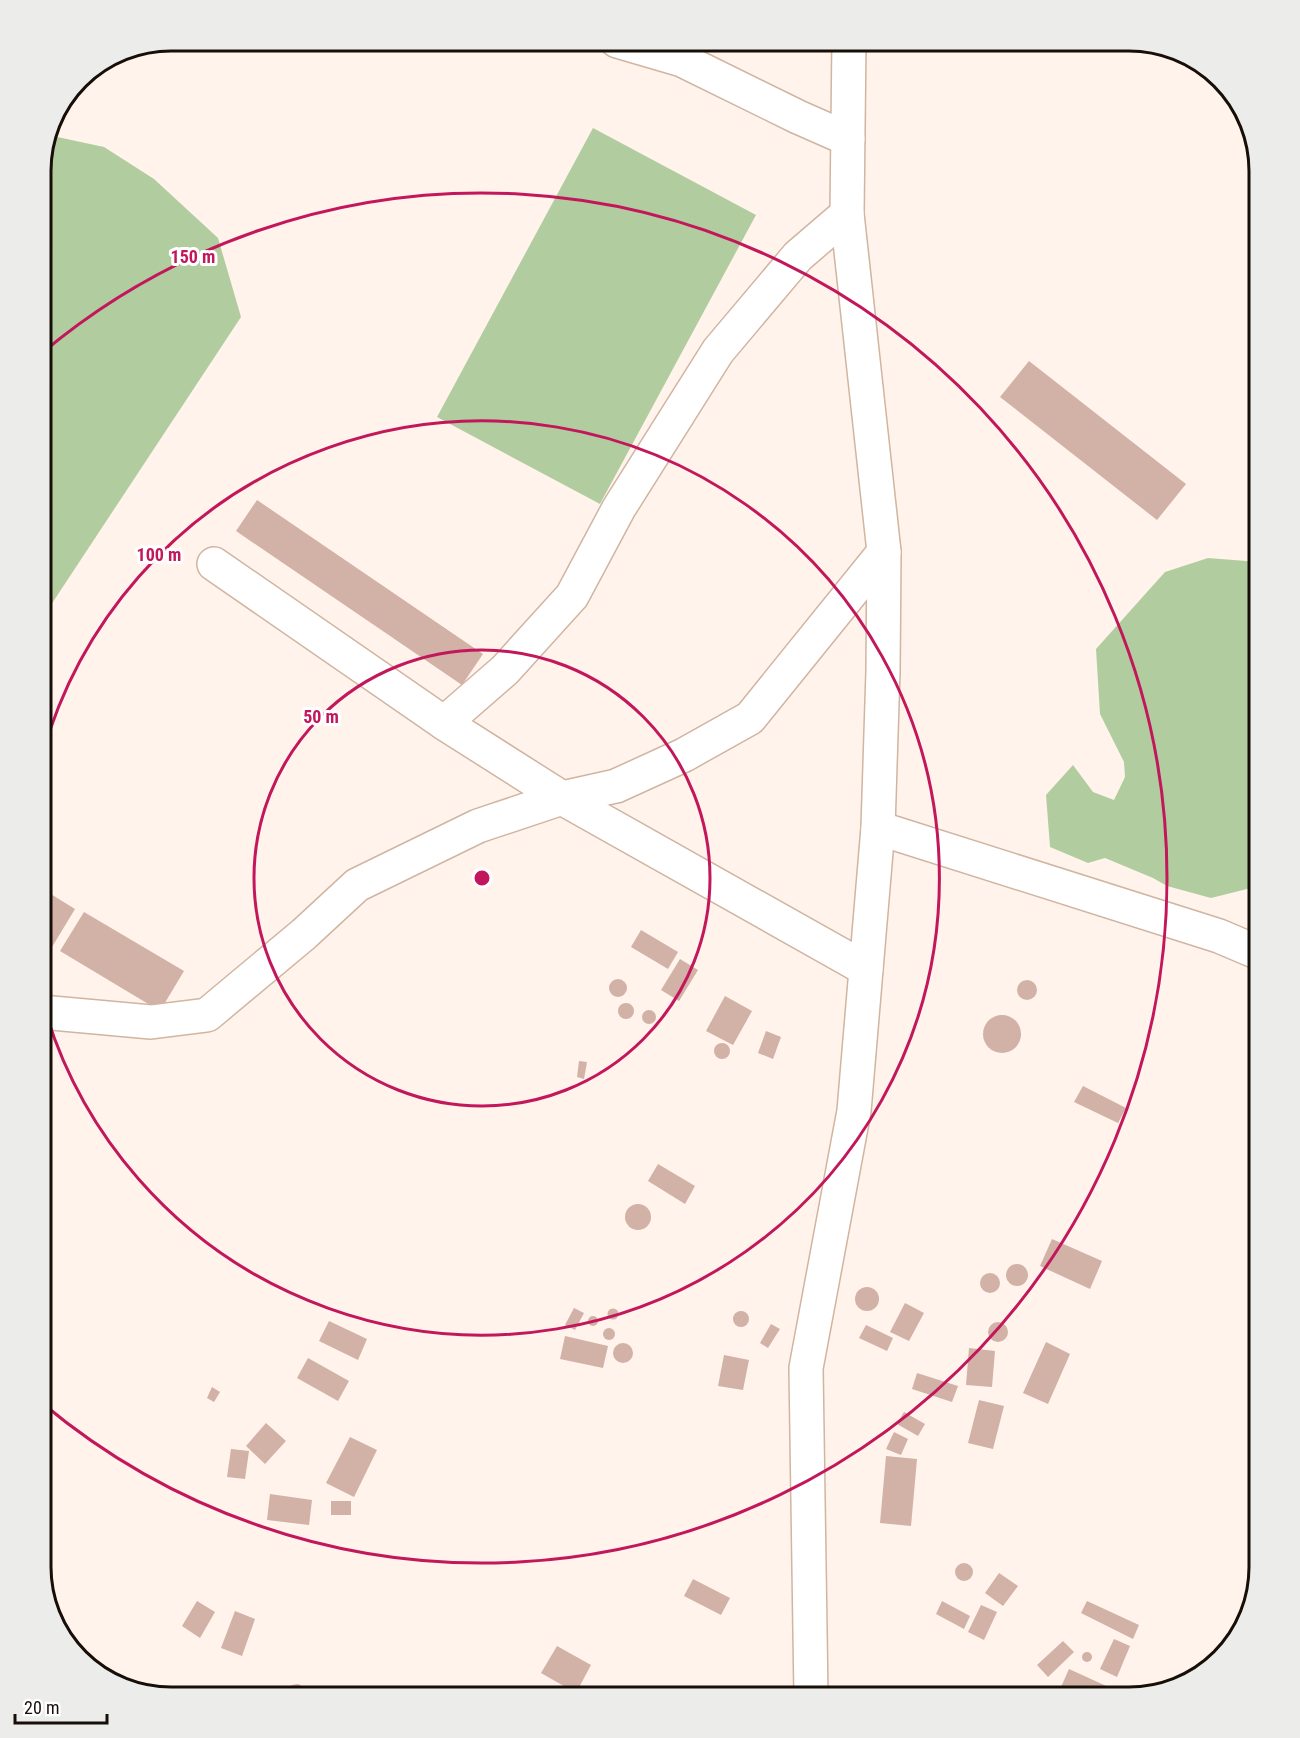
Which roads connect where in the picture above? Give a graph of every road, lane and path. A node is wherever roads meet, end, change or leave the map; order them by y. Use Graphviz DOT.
graph roads {
  1 [pos="651,51"];
  2 [pos="849,51"];
  3 [pos="848,138"];
  4 [pos="847,214"];
  5 [pos="884,552"];
  6 [pos="214,564"];
  7 [pos="444,723"];
  8 [pos="562,798"];
  9 [pos="878,828"];
  10 [pos="1249,948"];
  11 [pos="866,969"];
  12 [pos="51,1013"];
  13 [pos="812,1687"];
  1 -- 3 [label="street"];
  2 -- 3 [label="street"];
  3 -- 4 [label="street"];
  4 -- 5 [label="street"];
  4 -- 7 [label="street"];
  5 -- 8 [label="street"];
  5 -- 9 [label="street"];
  6 -- 7 [label="street"];
  7 -- 8 [label="street"];
  8 -- 11 [label="street"];
  8 -- 12 [label="street"];
  9 -- 10 [label="street"];
  9 -- 11 [label="street"];
  11 -- 13 [label="street"];
}
